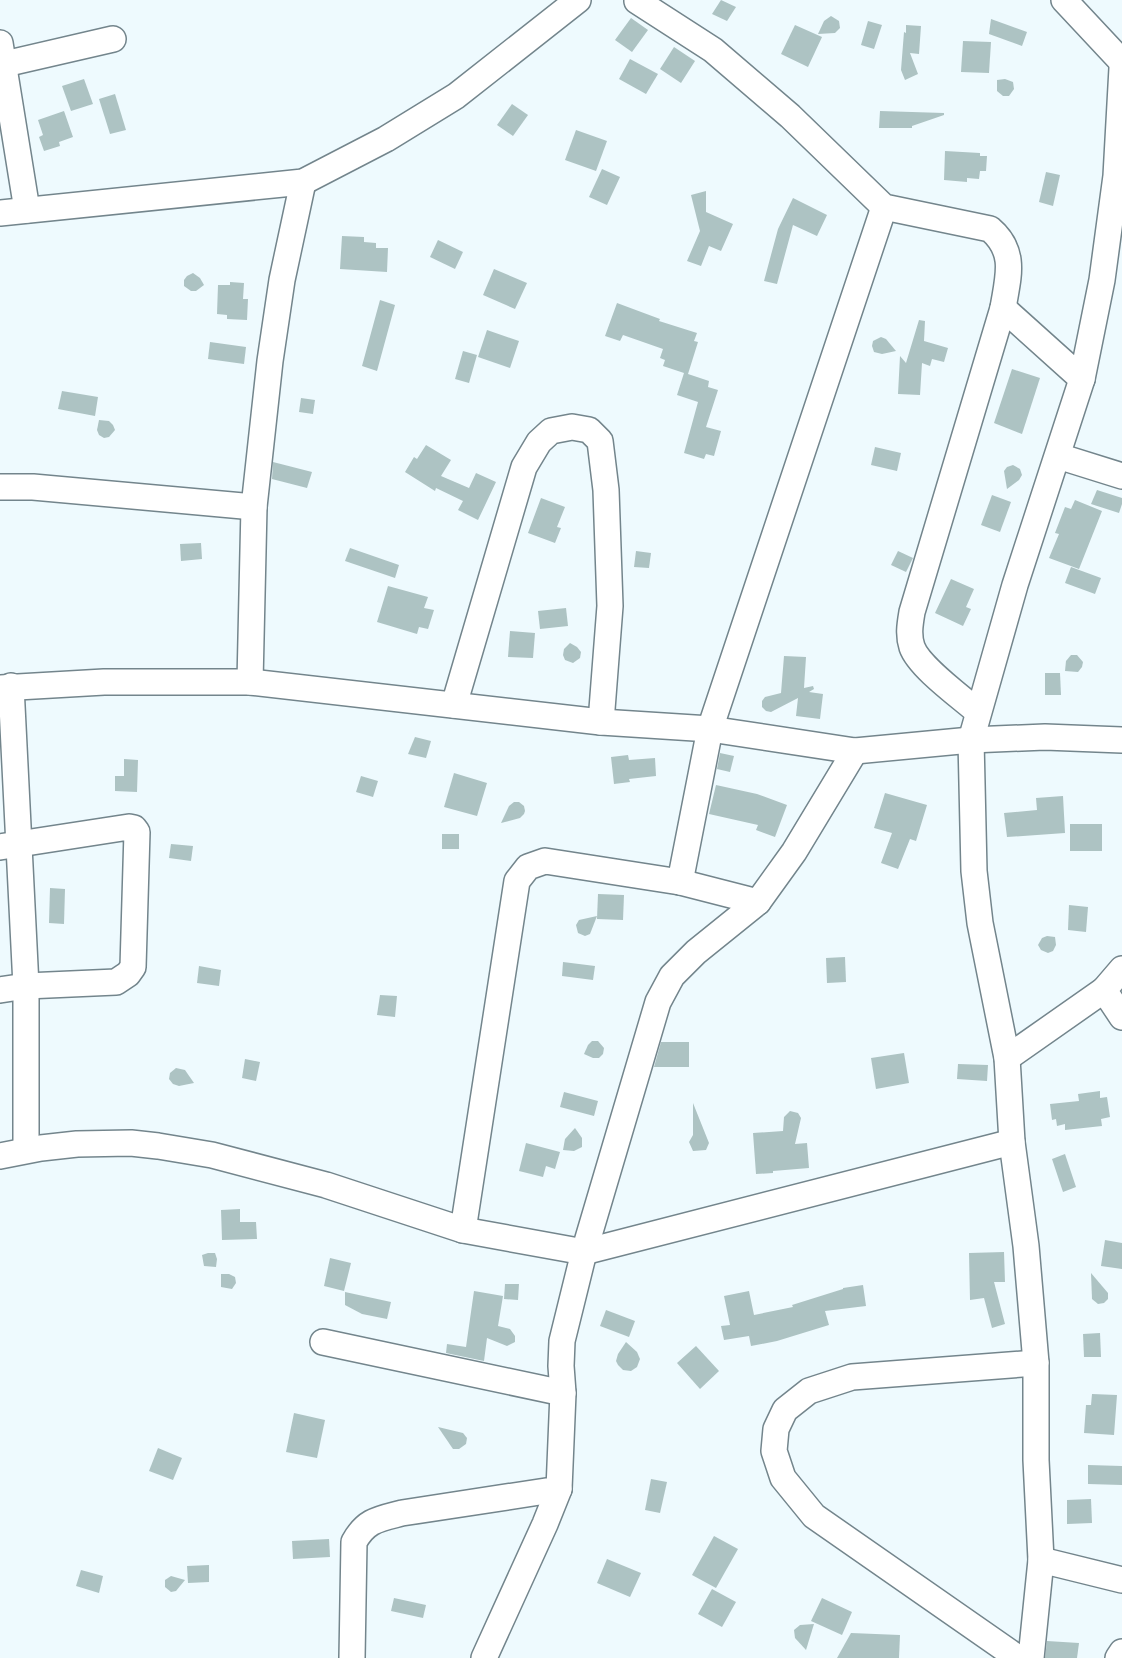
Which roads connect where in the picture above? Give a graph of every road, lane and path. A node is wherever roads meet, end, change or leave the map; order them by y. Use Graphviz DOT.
graph roads {
  1 [pos="578,0"];
  2 [pos="636,0"];
  3 [pos="1064,0"];
  4 [pos="113,40"];
  5 [pos="1,57"];
  6 [pos="1122,62"];
  7 [pos="1122,68"];
  8 [pos="303,182"];
  9 [pos="884,207"];
  10 [pos="27,210"];
  11 [pos="0,213"];
  12 [pos="1003,308"];
  13 [pos="1082,378"];
  14 [pos="1058,456"];
  15 [pos="1122,476"];
  16 [pos="0,487"];
  17 [pos="254,507"];
  18 [pos="250,682"];
  19 [pos="6,687"];
  20 [pos="454,705"];
  21 [pos="978,712"];
  22 [pos="601,722"];
  23 [pos="710,729"];
  24 [pos="971,740"];
  25 [pos="1122,740"];
  26 [pos="855,751"];
  27 [pos="9,845"];
  28 [pos="680,882"];
  29 [pos="758,902"];
  30 [pos="1122,969"];
  31 [pos="26,986"];
  32 [pos="0,990"];
  33 [pos="1104,990"];
  34 [pos="1122,1017"];
  35 [pos="1007,1058"];
  36 [pos="1012,1142"];
  37 [pos="26,1150"];
  38 [pos="0,1156"];
  39 [pos="463,1230"];
  40 [pos="584,1252"];
  41 [pos="323,1342"];
  42 [pos="1036,1363"];
  43 [pos="563,1393"];
  44 [pos="558,1490"];
  45 [pos="1041,1560"];
  46 [pos="1122,1580"];
  47 [pos="1122,1652"];
  48 [pos="352,1658"];
  49 [pos="484,1658"];
  50 [pos="1018,1658"];
  51 [pos="1031,1658"];
  52 [pos="1118,1658"];
  1 -- 8 [label="street"];
  2 -- 9 [label="street"];
  3 -- 6 [label="street"];
  4 -- 5 [label="street"];
  5 -- 10 [label="street"];
  7 -- 13 [label="street"];
  8 -- 10 [label="street"];
  8 -- 17 [label="street"];
  9 -- 12 [label="street"];
  9 -- 23 [label="street"];
  10 -- 11 [label="street"];
  12 -- 13 [label="street"];
  12 -- 21 [label="street"];
  13 -- 14 [label="street"];
  14 -- 15 [label="street"];
  14 -- 21 [label="street"];
  16 -- 17 [label="street"];
  17 -- 18 [label="street"];
  18 -- 19 [label="street"];
  18 -- 20 [label="street"];
  19 -- 27 [label="street"];
  20 -- 22 [label="street"];
  20 -- 22 [label="street"];
  21 -- 24 [label="street"];
  22 -- 23 [label="street"];
  23 -- 26 [label="street"];
  23 -- 28 [label="street"];
  24 -- 25 [label="street"];
  24 -- 26 [label="street"];
  24 -- 35 [label="street"];
  26 -- 29 [label="street"];
  27 -- 31 [label="street"];
  27 -- 31 [label="street"];
  28 -- 29 [label="street"];
  28 -- 39 [label="street"];
  29 -- 40 [label="street"];
  30 -- 33 [label="street"];
  31 -- 32 [label="street"];
  31 -- 37 [label="street"];
  33 -- 34 [label="street"];
  33 -- 35 [label="street"];
  35 -- 36 [label="street"];
  36 -- 40 [label="street"];
  36 -- 42 [label="street"];
  37 -- 38 [label="street"];
  37 -- 39 [label="street"];
  39 -- 40 [label="street"];
  40 -- 43 [label="street"];
  41 -- 43 [label="street"];
  42 -- 45 [label="street"];
  42 -- 50 [label="street"];
  43 -- 44 [label="street"];
  44 -- 48 [label="street"];
  44 -- 49 [label="street"];
  45 -- 46 [label="street"];
  45 -- 51 [label="street"];
  47 -- 52 [label="street"];
}
